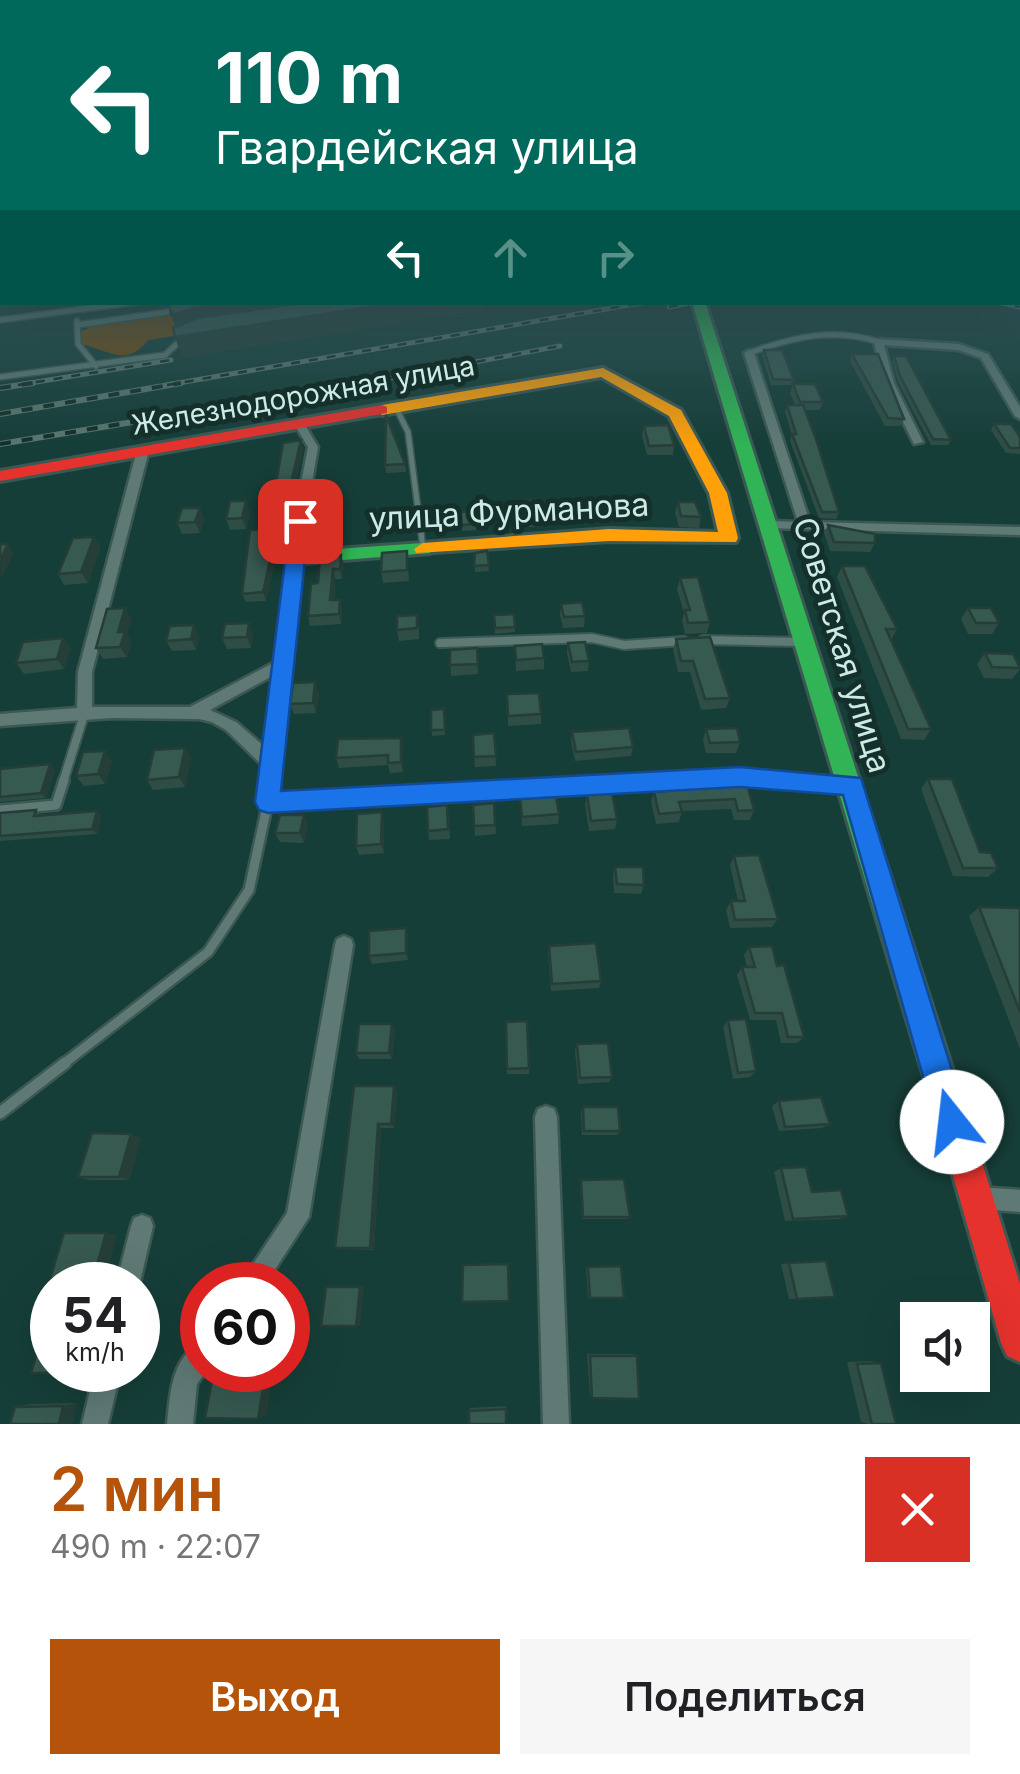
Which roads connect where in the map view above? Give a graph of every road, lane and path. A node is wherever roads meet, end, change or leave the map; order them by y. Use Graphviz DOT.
graph roads {
  1 [pos="72,312"];
  2 [pos="76,312"];
  3 [pos="160,312"];
  4 [pos="702,312"];
  5 [pos="0,320"];
  6 [pos="77,325"];
  7 [pos="191,336"];
  8 [pos="879,342"];
  9 [pos="749,353"];
  10 [pos="96,366"];
  11 [pos="0,376"];
  12 [pos="396,410"];
  13 [pos="1020,416"];
  14 [pos="301,427"];
  15 [pos="918,442"];
  16 [pos="142,454"];
  17 [pos="0,476"];
  18 [pos="771,525"];
  19 [pos="805,526"];
  20 [pos="1020,531"];
  21 [pos="728,538"];
  22 [pos="423,548"];
  23 [pos="293,558"];
  24 [pos="808,642"];
  25 [pos="440,643"];
  26 [pos="282,664"];
  27 [pos="190,713"];
  28 [pos="84,715"];
  29 [pos="0,720"];
  30 [pos="269,762"];
  31 [pos="852,786"];
  32 [pos="268,802"];
  33 [pos="0,810"];
  34 [pos="344,945"];
  35 [pos="0,1113"];
  36 [pos="546,1117"];
  37 [pos="974,1197"];
  38 [pos="1020,1201"];
  39 [pos="142,1226"];
  40 [pos="133,1262"];
  41 [pos="267,1262"];
  42 [pos="1020,1343"];
  43 [pos="103,1392"];
  44 [pos="184,1392"];
  45 [pos="95,1424"];
  46 [pos="180,1424"];
  47 [pos="556,1424"];
  1 -- 5 [label="lane"];
  2 -- 6 [label="lane"];
  3 -- 6 [label="lane"];
  4 -- 18 [label="street, Советская улица"];
  6 -- 10 [label="lane"];
  7 -- 10 [label="lane"];
  8 -- 9 [label="lane"];
  8 -- 13 [label="street"];
  8 -- 15 [label="street"];
  9 -- 19 [label="street"];
  10 -- 11 [label="lane"];
  12 -- 14 [label="street, Железнодорожная улица"];
  12 -- 21 [label="street, Железнодорожная улица"];
  12 -- 22 [label="lane"];
  14 -- 16 [label="street, Железнодорожная улица"];
  14 -- 23 [label="street"];
  16 -- 17 [label="street, Железнодорожная улица"];
  16 -- 28 [label="street"];
  18 -- 19 [label="street"];
  18 -- 24 [label="street, Советская улица"];
  19 -- 20 [label="street"];
  21 -- 22 [label="street, улица Фурманова"];
  22 -- 23 [label="street, улица Фурманова"];
  23 -- 26 [label="street"];
  24 -- 25 [label="lane"];
  24 -- 31 [label="street, Советская улица"];
  26 -- 27 [label="street"];
  26 -- 30 [label="street"];
  27 -- 28 [label="street"];
  27 -- 30 [label="street"];
  28 -- 29 [label="street"];
  28 -- 33 [label="lane"];
  30 -- 32 [label="street"];
  31 -- 32 [label="street"];
  31 -- 37 [label="street, Советская улица"];
  32 -- 35 [label="lane"];
  34 -- 41 [label="street"];
  36 -- 47 [label="street"];
  37 -- 38 [label="street"];
  37 -- 42 [label="street, Советская улица"];
  39 -- 40 [label="street"];
  43 -- 45 [label="street"];
  44 -- 46 [label="street"];
}
